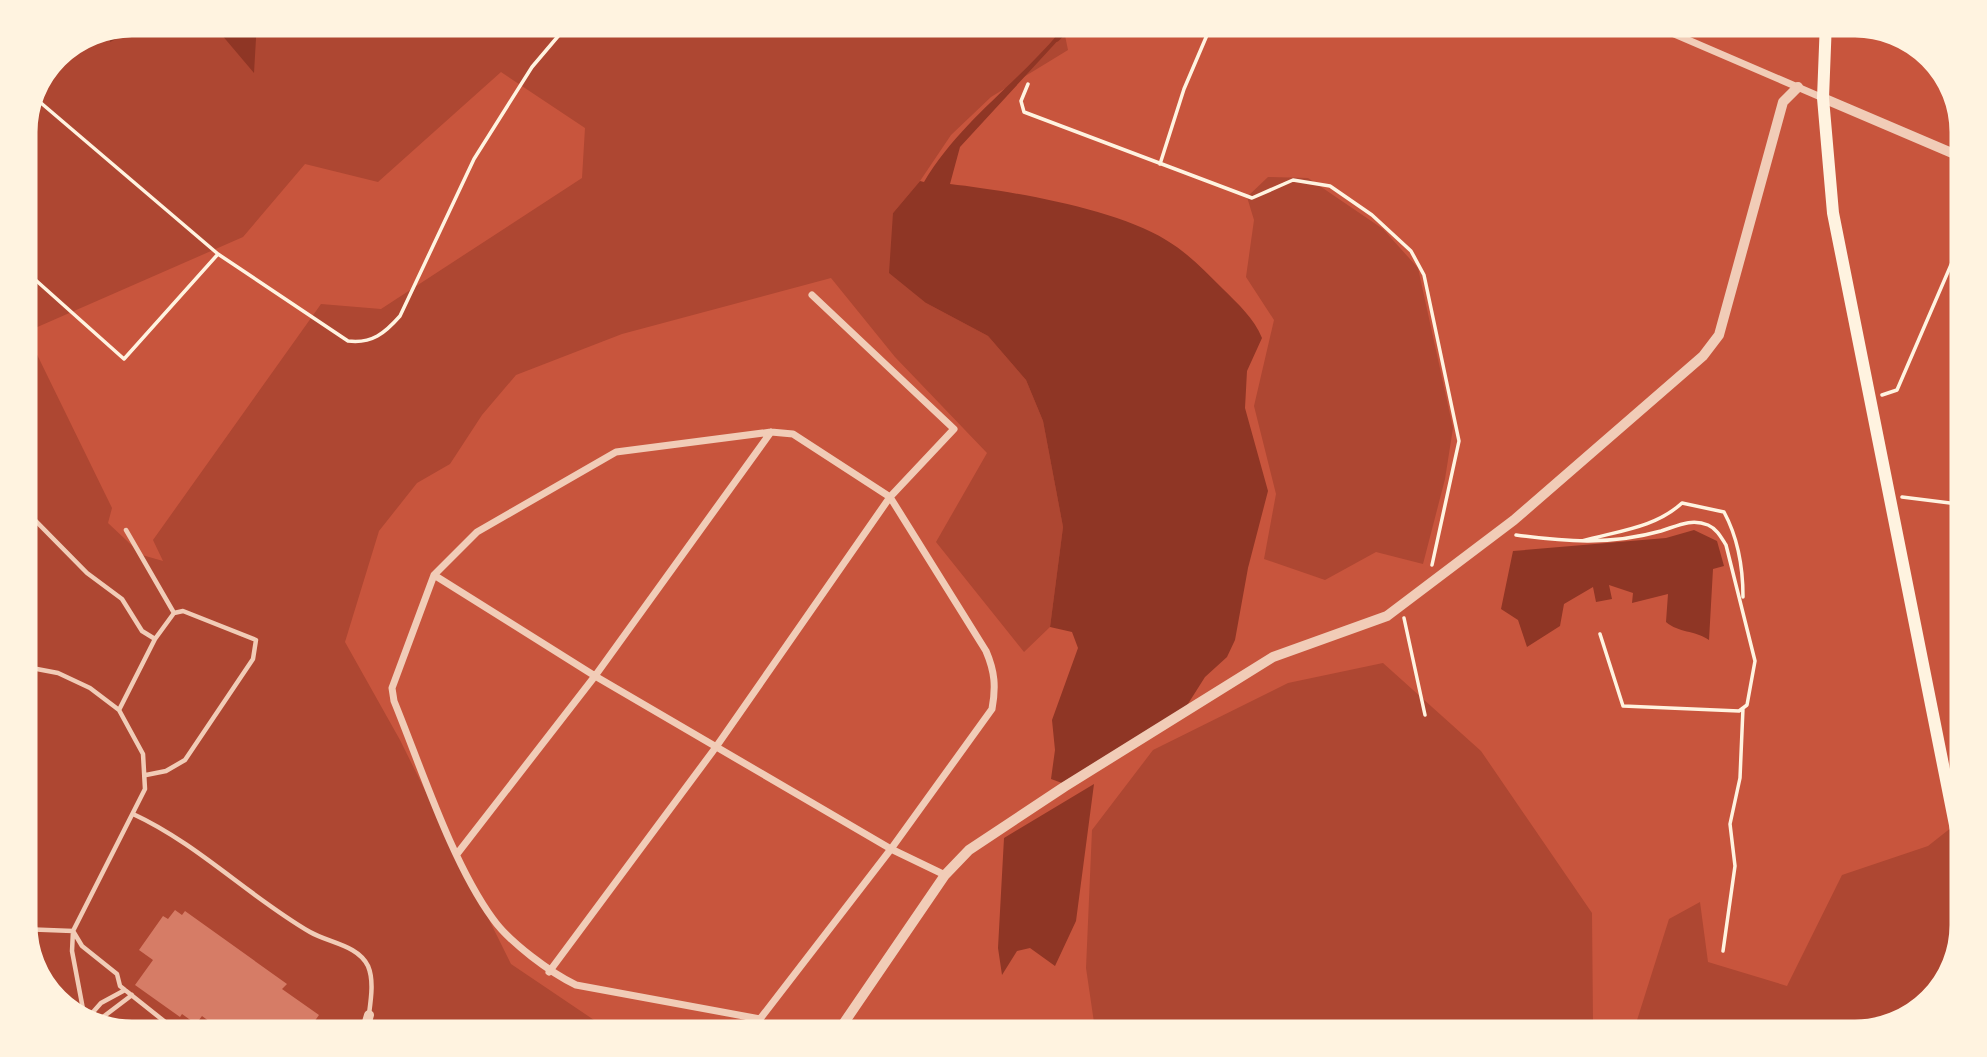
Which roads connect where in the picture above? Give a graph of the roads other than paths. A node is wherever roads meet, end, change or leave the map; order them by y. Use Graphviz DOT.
graph roads {
  1 [pos="1672,33"];
  2 [pos="1826,33"];
  3 [pos="1798,88"];
  4 [pos="1823,98"];
  5 [pos="1954,154"];
  6 [pos="812,295"];
  7 [pos="771,432"];
  8 [pos="890,497"];
  9 [pos="33,518"];
  10 [pos="126,530"];
  11 [pos="435,575"];
  12 [pos="174,613"];
  13 [pos="155,639"];
  14 [pos="33,668"];
  15 [pos="595,677"];
  16 [pos="120,710"];
  17 [pos="716,747"];
  18 [pos="146,775"];
  19 [pos="133,813"];
  20 [pos="1954,820"];
  21 [pos="891,849"];
  22 [pos="457,855"];
  23 [pos="945,875"];
  24 [pos="33,929"];
  25 [pos="73,931"];
  26 [pos="549,972"];
  27 [pos="125,990"];
  28 [pos="132,995"];
  29 [pos="84,1011"];
  30 [pos="92,1015"];
  31 [pos="369,1015"];
  32 [pos="101,1018"];
  33 [pos="760,1019"];
  34 [pos="168,1024"];
  35 [pos="366,1024"];
  36 [pos="758,1024"];
  37 [pos="843,1024"];
  1 -- 3 [label="street"];
  2 -- 4 [label="main road"];
  3 -- 4 [label="street"];
  3 -- 23 [label="street"];
  4 -- 5 [label="street"];
  4 -- 20 [label="main road"];
  6 -- 8 [label="street"];
  7 -- 8 [label="street"];
  7 -- 11 [label="street"];
  7 -- 15 [label="street"];
  8 -- 17 [label="street"];
  8 -- 21 [label="street"];
  9 -- 13 [label="lane"];
  10 -- 12 [label="lane"];
  11 -- 15 [label="street"];
  11 -- 22 [label="street"];
  12 -- 13 [label="lane"];
  12 -- 18 [label="lane"];
  13 -- 16 [label="lane"];
  14 -- 16 [label="lane"];
  15 -- 17 [label="street"];
  15 -- 22 [label="street"];
  16 -- 18 [label="lane"];
  17 -- 21 [label="street"];
  17 -- 26 [label="street"];
  18 -- 19 [label="lane"];
  19 -- 25 [label="lane"];
  19 -- 31 [label="lane"];
  21 -- 23 [label="street"];
  21 -- 33 [label="street"];
  22 -- 26 [label="street"];
  23 -- 37 [label="street"];
  24 -- 25 [label="lane"];
  25 -- 27 [label="lane"];
  25 -- 29 [label="lane"];
  26 -- 33 [label="street"];
  27 -- 28 [label="lane"];
  27 -- 30 [label="lane"];
  28 -- 32 [label="lane"];
  28 -- 34 [label="lane"];
  31 -- 35 [label="street"];
  33 -- 36 [label="street"];
}
